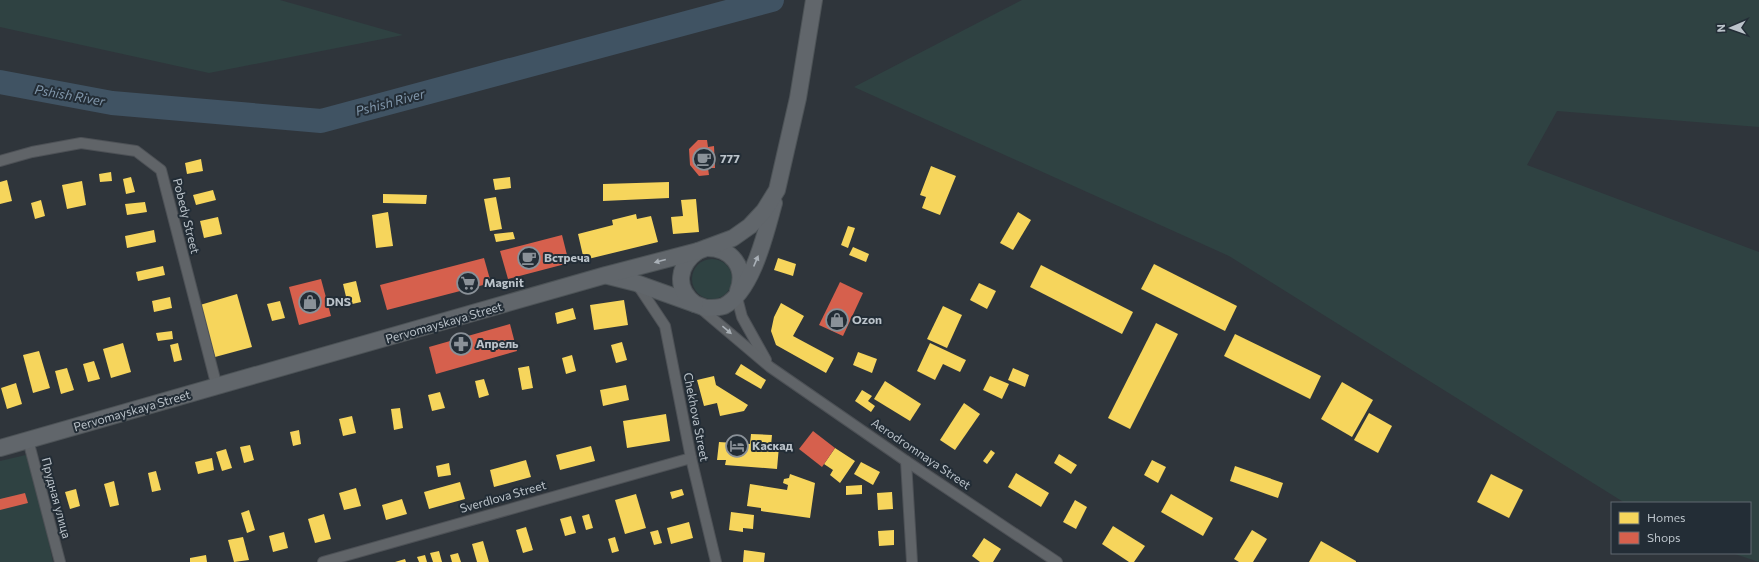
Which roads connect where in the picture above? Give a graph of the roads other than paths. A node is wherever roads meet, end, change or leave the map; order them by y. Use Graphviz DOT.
graph roads {
  1 [pos="814,0"];
  2 [pos="0,161"];
  3 [pos="777,190"];
  4 [pos="702,250"];
  5 [pos="606,276"];
  6 [pos="636,283"];
  7 [pos="736,294"];
  8 [pos="697,305"];
  9 [pos="770,367"];
  10 [pos="217,387"];
  11 [pos="28,440"];
  12 [pos="0,448"];
  13 [pos="691,458"];
  14 [pos="906,461"];
  15 [pos="60,562"];
  16 [pos="322,562"];
  17 [pos="716,562"];
  18 [pos="912,562"];
  19 [pos="1057,562"];
  1 -- 3 [label="main road, Pervomayskaya Street"];
  2 -- 10 [label="street, Pobedy Street"];
  3 -- 4 [label="main road, Pervomayskaya Street"];
  7 -- 3 [label="main road, one-way"];
  4 -- 5 [label="main road, Pervomayskaya Street, one-way"];
  4 -- 7 [label="main road"];
  4 -- 8 [label="main road"];
  5 -- 6 [label="main road"];
  5 -- 10 [label="main road, Pervomayskaya Street"];
  6 -- 8 [label="main road"];
  6 -- 13 [label="street, Chekhova Street"];
  7 -- 8 [label="main road"];
  7 -- 9 [label="street, Aerodromnaya Street"];
  8 -- 9 [label="street, Aerodromnaya Street, one-way"];
  9 -- 14 [label="street, Aerodromnaya Street"];
  10 -- 11 [label="main road, Pervomayskaya Street"];
  11 -- 12 [label="main road, Pervomayskaya Street"];
  11 -- 15 [label="street, Прудная улица"];
  13 -- 16 [label="street, Sverdlova Street"];
  13 -- 17 [label="street, Chekhova Street"];
  14 -- 18 [label="street"];
  14 -- 19 [label="street, Aerodromnaya Street"];
}
